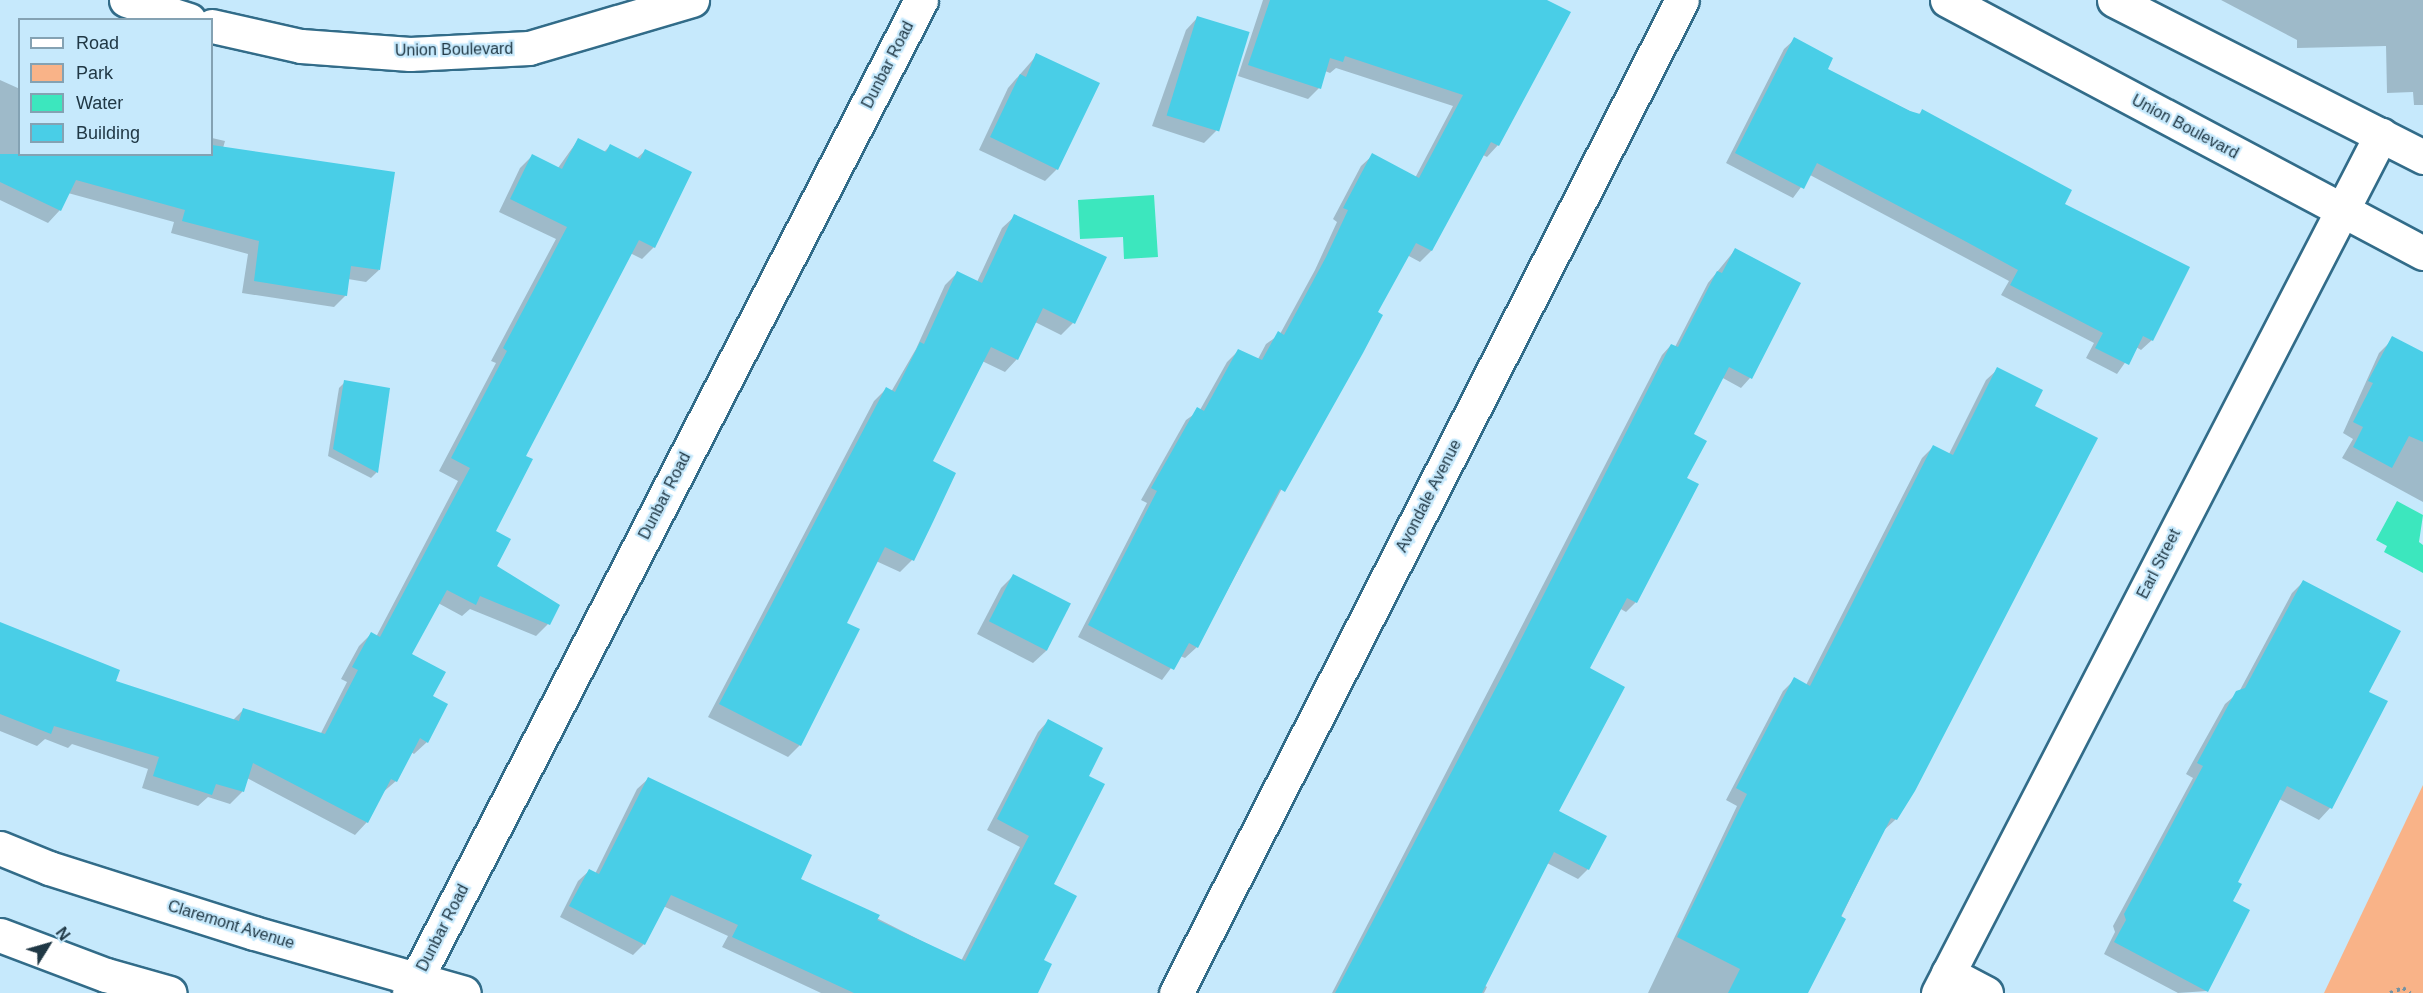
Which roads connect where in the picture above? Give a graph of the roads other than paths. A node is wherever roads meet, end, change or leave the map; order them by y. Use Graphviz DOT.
graph roads {
  1 [pos="126,0"];
  2 [pos="692,0"];
  3 [pos="921,0"];
  4 [pos="1682,0"];
  5 [pos="1947,0"];
  6 [pos="2114,0"];
  7 [pos="183,18"];
  8 [pos="213,26"];
  9 [pos="2381,135"];
  10 [pos="2423,157"];
  11 [pos="2342,211"];
  12 [pos="2423,253"];
  13 [pos="0,848"];
  14 [pos="0,935"];
  15 [pos="1943,983"];
  16 [pos="413,987"];
  17 [pos="170,993"];
  18 [pos="464,993"];
  19 [pos="1176,993"];
  20 [pos="1986,993"];
  1 -- 7 [label="street"];
  2 -- 8 [label="street, Union Boulevard"];
  3 -- 16 [label="street, Dunbar Road"];
  4 -- 19 [label="street, Avondale Avenue"];
  5 -- 11 [label="street, Union Boulevard"];
  6 -- 9 [label="street"];
  9 -- 10 [label="street"];
  9 -- 11 [label="street, Earl Street"];
  11 -- 12 [label="street, Union Boulevard"];
  11 -- 15 [label="street, Earl Street"];
  13 -- 16 [label="street, Claremont Avenue"];
  14 -- 17 [label="street"];
  15 -- 20 [label="street"];
  16 -- 18 [label="street, Claremont Avenue"];
}
